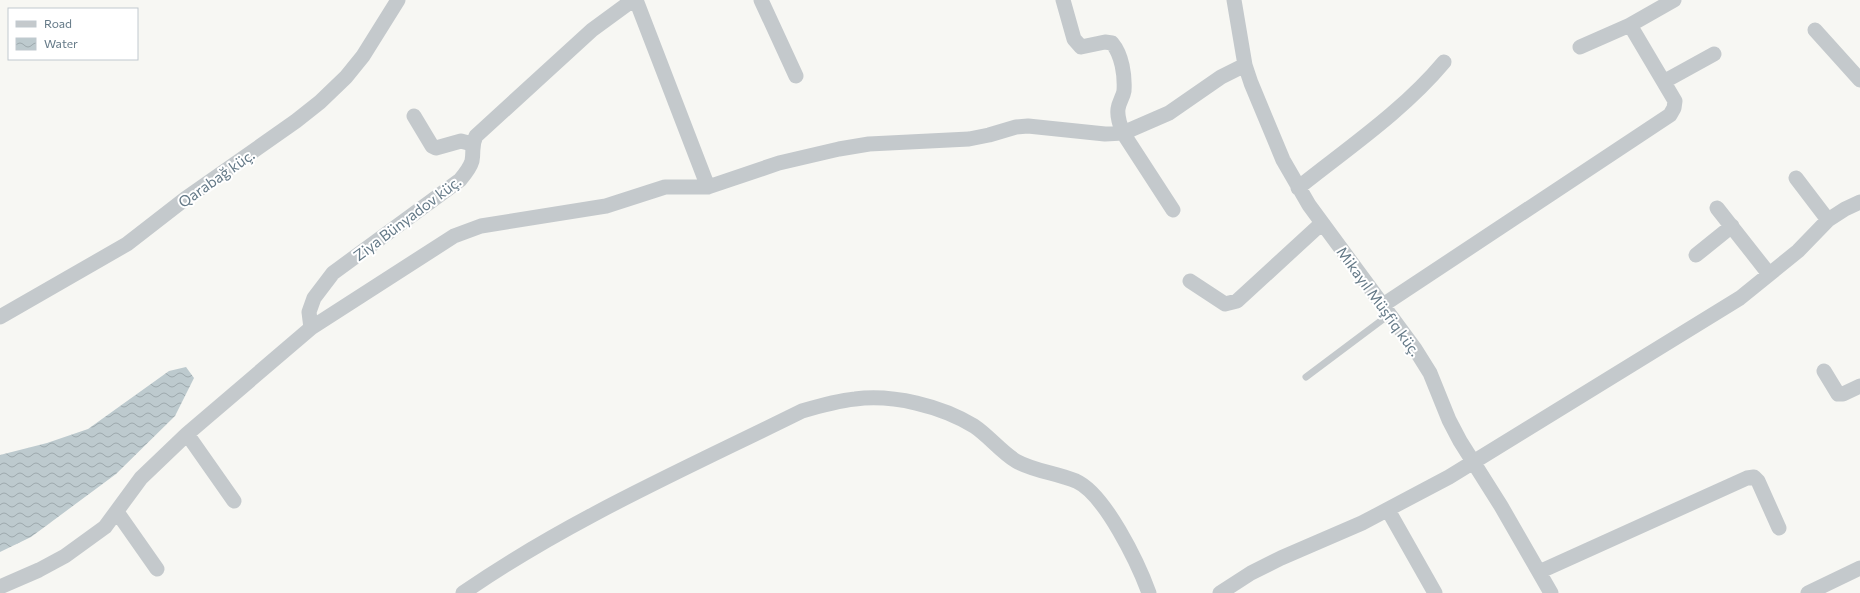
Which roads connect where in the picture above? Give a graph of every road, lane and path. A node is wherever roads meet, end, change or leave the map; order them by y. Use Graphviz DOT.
graph roads {
  1 [pos="398,0"];
  2 [pos="634,0"];
  3 [pos="761,0"];
  4 [pos="1063,0"];
  5 [pos="1234,0"];
  6 [pos="1674,0"];
  7 [pos="1630,25"];
  8 [pos="1815,30"];
  9 [pos="1580,47"];
  10 [pos="1714,54"];
  11 [pos="1444,62"];
  12 [pos="1245,66"];
  13 [pos="796,76"];
  14 [pos="1860,80"];
  15 [pos="1665,81"];
  16 [pos="414,116"];
  17 [pos="1123,133"];
  18 [pos="472,144"];
  19 [pos="1796,178"];
  20 [pos="708,187"];
  21 [pos="1298,188"];
  22 [pos="1860,202"];
  23 [pos="1717,208"];
  24 [pos="1173,210"];
  25 [pos="1828,220"];
  26 [pos="1322,223"];
  27 [pos="1732,226"];
  28 [pos="1696,255"];
  29 [pos="1769,274"];
  30 [pos="1190,281"];
  31 [pos="1386,310"];
  32 [pos="0,317"];
  33 [pos="311,328"];
  34 [pos="1824,371"];
  35 [pos="1306,377"];
  36 [pos="1860,386"];
  37 [pos="187,434"];
  38 [pos="1473,462"];
  39 [pos="234,501"];
  40 [pos="1388,510"];
  41 [pos="117,512"];
  42 [pos="1779,528"];
  43 [pos="1860,568"];
  44 [pos="157,569"];
  45 [pos="1539,572"];
  46 [pos="0,587"];
  47 [pos="463,593"];
  48 [pos="1149,593"];
  49 [pos="1220,593"];
  50 [pos="1435,593"];
  51 [pos="1551,593"];
  52 [pos="1809,593"];
  1 -- 32 [label="street, Qarabağ küç."];
  2 -- 18 [label="street"];
  2 -- 20 [label="street"];
  3 -- 13 [label="street"];
  4 -- 17 [label="street"];
  5 -- 12 [label="street, Mikayıl Müşfiq küç."];
  6 -- 7 [label="street"];
  7 -- 9 [label="street"];
  7 -- 15 [label="street"];
  8 -- 14 [label="street"];
  10 -- 15 [label="street"];
  11 -- 21 [label="street"];
  12 -- 17 [label="street"];
  12 -- 21 [label="street, Mikayıl Müşfiq küç."];
  15 -- 31 [label="street"];
  16 -- 18 [label="street"];
  17 -- 20 [label="street"];
  17 -- 24 [label="street"];
  18 -- 33 [label="street, Ziya Bünyadov küç."];
  19 -- 25 [label="street"];
  20 -- 33 [label="street"];
  21 -- 26 [label="street, Mikayıl Müşfiq küç."];
  22 -- 25 [label="street"];
  23 -- 27 [label="street"];
  25 -- 29 [label="street"];
  26 -- 30 [label="street"];
  26 -- 31 [label="street, Mikayıl Müşfiq küç."];
  27 -- 28 [label="street"];
  27 -- 29 [label="street"];
  29 -- 38 [label="street"];
  31 -- 35 [label="lane"];
  31 -- 38 [label="street, Mikayıl Müşfiq küç."];
  33 -- 37 [label="street"];
  34 -- 36 [label="street"];
  37 -- 39 [label="street"];
  37 -- 41 [label="street"];
  38 -- 40 [label="street"];
  38 -- 45 [label="street, Mikayıl Müşfiq küç."];
  40 -- 49 [label="street"];
  40 -- 50 [label="street"];
  41 -- 44 [label="street"];
  41 -- 46 [label="street"];
  42 -- 45 [label="street"];
  43 -- 52 [label="street"];
  45 -- 51 [label="street, Mikayıl Müşfiq küç."];
  47 -- 48 [label="street"];
}
